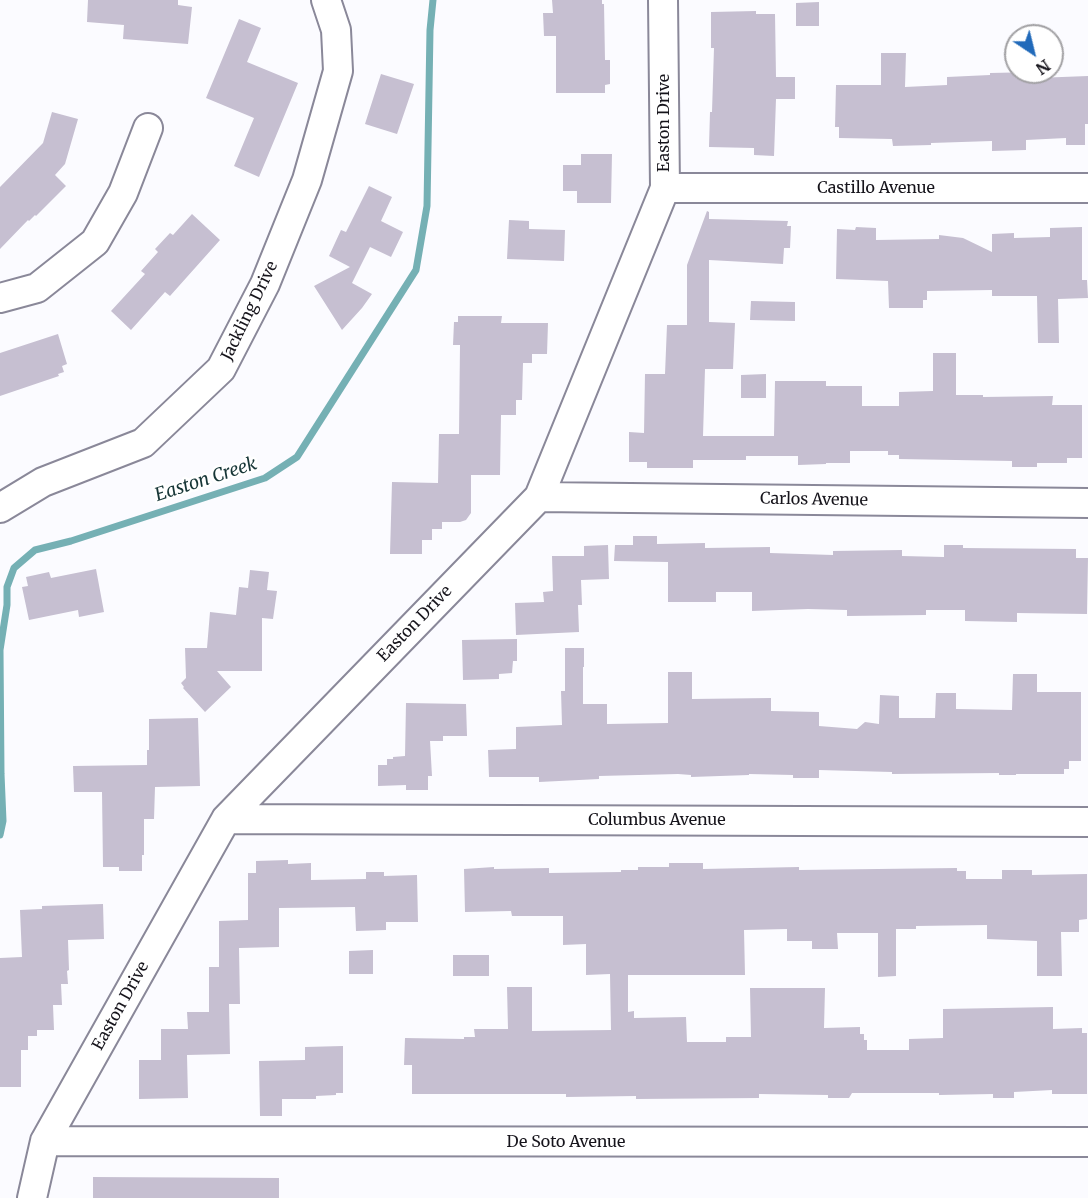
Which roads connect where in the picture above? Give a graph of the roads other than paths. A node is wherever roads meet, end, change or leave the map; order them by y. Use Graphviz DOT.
graph roads {
  1 [pos="326,0"];
  2 [pos="663,0"];
  3 [pos="148,128"];
  4 [pos="665,188"];
  5 [pos="1088,188"];
  6 [pos="0,298"];
  7 [pos="539,497"];
  8 [pos="1088,503"];
  9 [pos="0,508"];
  10 [pos="226,819"];
  11 [pos="1088,822"];
  12 [pos="45,1141"];
  13 [pos="1088,1142"];
  14 [pos="32,1198"];
  1 -- 9 [label="street, Jackling Drive"];
  2 -- 4 [label="street, Easton Drive"];
  3 -- 6 [label="street"];
  4 -- 5 [label="street, Castillo Avenue"];
  4 -- 7 [label="street, Easton Drive"];
  7 -- 8 [label="street, Carlos Avenue"];
  7 -- 10 [label="street, Easton Drive"];
  10 -- 11 [label="street, Columbus Avenue"];
  10 -- 12 [label="street, Easton Drive"];
  12 -- 13 [label="street, De Soto Avenue"];
  12 -- 14 [label="street, Easton Drive"];
}
